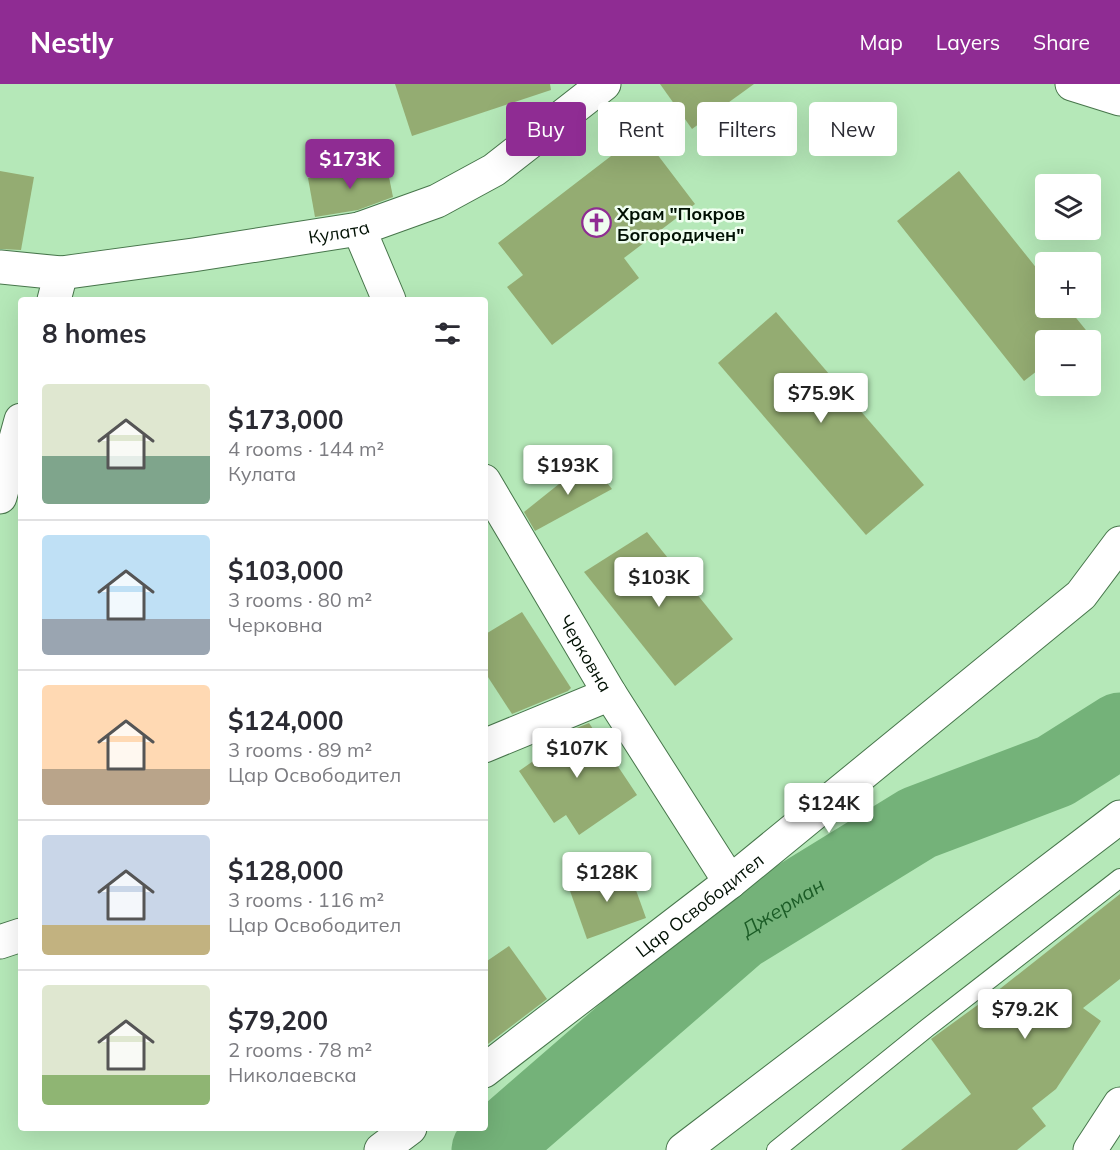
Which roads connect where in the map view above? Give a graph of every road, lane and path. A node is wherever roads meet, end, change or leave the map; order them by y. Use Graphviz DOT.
graph roads {
  1 [pos="604,84"];
  2 [pos="1072,84"];
  3 [pos="1120,99"];
  4 [pos="359,229"];
  5 [pos="0,267"];
  6 [pos="58,286"];
  7 [pos="388,297"];
  8 [pos="18,431"];
  9 [pos="488,488"];
  10 [pos="0,497"];
  11 [pos="1120,543"];
  12 [pos="610,694"];
  13 [pos="488,744"];
  14 [pos="1120,817"];
  15 [pos="1120,878"];
  16 [pos="730,882"];
  17 [pos="18,936"];
  18 [pos="0,942"];
  19 [pos="488,1068"];
  20 [pos="1120,1104"];
  21 [pos="406,1131"];
  22 [pos="381,1150"];
  23 [pos="683,1150"];
  24 [pos="776,1150"];
  25 [pos="1090,1150"];
  1 -- 4 [label="street, Кулата"];
  2 -- 3 [label="street"];
  4 -- 6 [label="street, Кулата"];
  4 -- 7 [label="street"];
  5 -- 6 [label="street, Кулата"];
  8 -- 10 [label="street"];
  9 -- 12 [label="street, Черковна"];
  11 -- 16 [label="street, Цар Освободител"];
  12 -- 13 [label="street"];
  12 -- 16 [label="street, Черковна"];
  14 -- 23 [label="street"];
  15 -- 24 [label="lane"];
  16 -- 19 [label="street, Цар Освободител"];
  17 -- 18 [label="street"];
  20 -- 25 [label="street"];
  21 -- 22 [label="street"];
}
